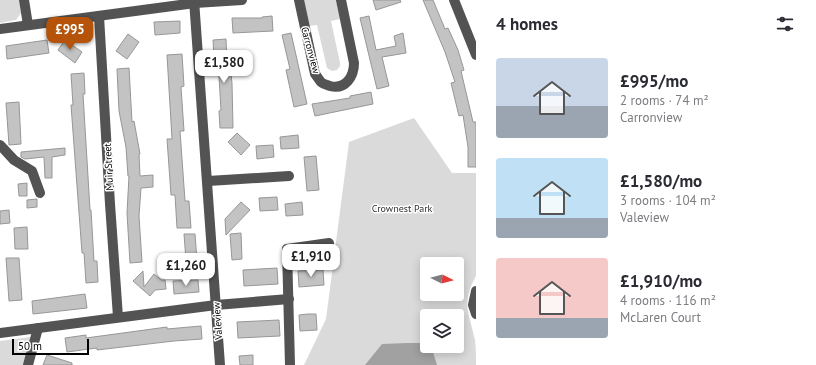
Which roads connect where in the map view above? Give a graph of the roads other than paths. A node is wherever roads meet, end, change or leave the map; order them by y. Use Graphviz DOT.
graph roads {
  1 [pos="24,0"];
  2 [pos="242,0"];
  3 [pos="298,0"];
  4 [pos="341,0"];
  5 [pos="454,0"];
  6 [pos="195,2"];
  7 [pos="99,16"];
  8 [pos="28,25"];
  9 [pos="0,29"];
  10 [pos="476,56"];
  11 [pos="0,145"];
  12 [pos="289,176"];
  13 [pos="208,181"];
  14 [pos="40,193"];
  15 [pos="329,243"];
  16 [pos="476,291"];
  17 [pos="289,299"];
  18 [pos="216,305"];
  19 [pos="476,314"];
  20 [pos="118,318"];
  21 [pos="38,328"];
  22 [pos="0,333"];
  23 [pos="28,365"];
  24 [pos="220,365"];
  25 [pos="290,365"];
  1 -- 8 [label="street"];
  2 -- 6 [label="street"];
  3 -- 4 [label="street, Carronview"];
  5 -- 10 [label="street"];
  6 -- 7 [label="street"];
  6 -- 13 [label="street, Valeview"];
  7 -- 8 [label="street"];
  7 -- 20 [label="street, Muir Street"];
  8 -- 9 [label="street"];
  11 -- 14 [label="street"];
  12 -- 13 [label="street"];
  13 -- 18 [label="street, Valeview"];
  15 -- 17 [label="street"];
  16 -- 19 [label="street"];
  17 -- 18 [label="street"];
  17 -- 25 [label="street"];
  18 -- 20 [label="street"];
  18 -- 24 [label="street, Valeview"];
  20 -- 21 [label="street"];
  21 -- 22 [label="street"];
  21 -- 23 [label="street"];
}
